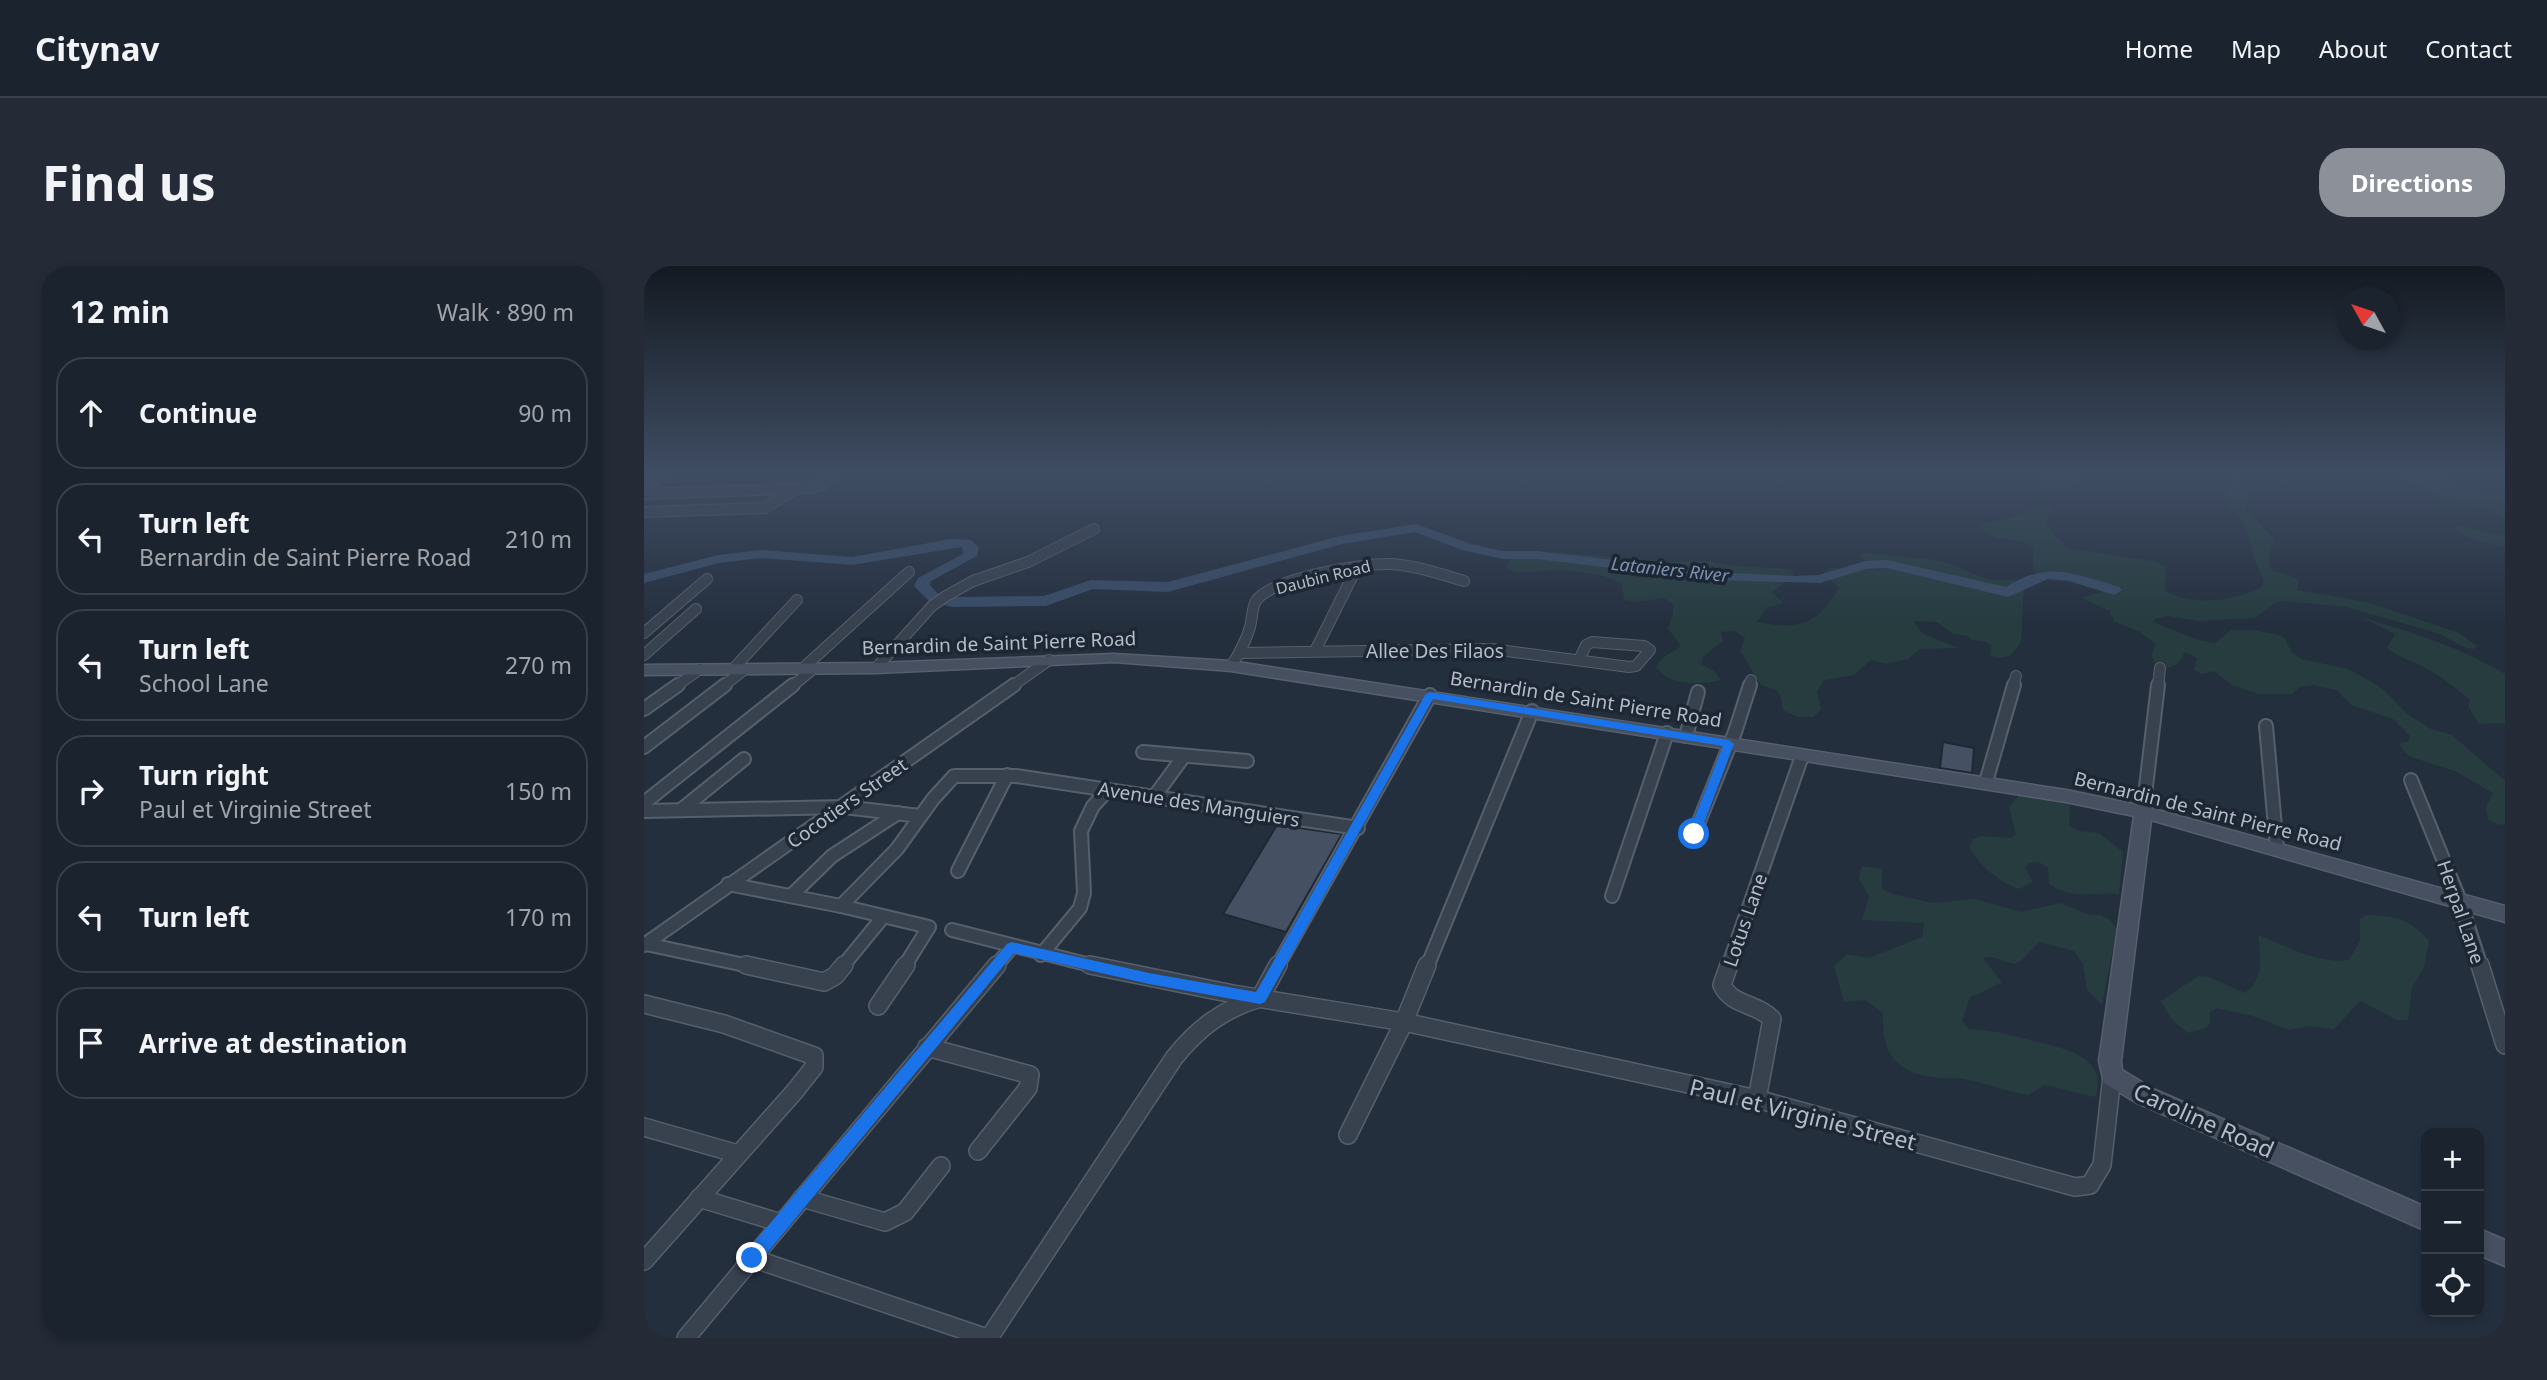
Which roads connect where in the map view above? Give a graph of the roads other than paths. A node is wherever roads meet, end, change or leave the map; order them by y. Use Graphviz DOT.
graph roads {
  1 [pos="1094,529"];
  2 [pos="1357,567"];
  3 [pos="909,572"];
  4 [pos="707,579"];
  5 [pos="1464,581"];
  6 [pos="797,600"];
  7 [pos="696,608"];
  8 [pos="644,633"];
  9 [pos="1315,651"];
  10 [pos="644,655"];
  11 [pos="1236,659"];
  12 [pos="1049,660"];
  13 [pos="1579,660"];
  14 [pos="876,668"];
  15 [pos="2160,668"];
  16 [pos="700,669"];
  17 [pos="739,669"];
  18 [pos="808,669"];
  19 [pos="644,670"];
  20 [pos="2017,676"];
  21 [pos="1751,680"];
  22 [pos="1698,692"];
  23 [pos="1430,695"];
  24 [pos="644,709"];
  25 [pos="1532,711"];
  26 [pos="2266,726"];
  27 [pos="1667,733"];
  28 [pos="1686,736"];
  29 [pos="1729,744"];
  30 [pos="644,747"];
  31 [pos="1143,752"];
  32 [pos="1802,755"];
  33 [pos="1184,756"];
  34 [pos="744,759"];
  35 [pos="1247,761"];
  36 [pos="1012,775"];
  37 [pos="2411,780"];
  38 [pos="1986,782"];
  39 [pos="1108,790"];
  40 [pos="1154,797"];
  41 [pos="644,803"];
  42 [pos="844,807"];
  43 [pos="681,810"];
  44 [pos="644,811"];
  45 [pos="2143,812"];
  46 [pos="898,813"];
  47 [pos="920,816"];
  48 [pos="1358,828"];
  49 [pos="1694,834"];
  50 [pos="2277,849"];
  51 [pos="958,872"];
  52 [pos="728,884"];
  53 [pos="791,896"];
  54 [pos="1612,896"];
  55 [pos="2460,901"];
  56 [pos="841,906"];
  57 [pos="2505,914"];
  58 [pos="883,917"];
  59 [pos="952,930"];
  60 [pos="645,944"];
  61 [pos="1011,948"];
  62 [pos="1041,955"];
  63 [pos="1260,998"];
  64 [pos="644,1004"];
  65 [pos="878,1006"];
  66 [pos="1404,1022"];
  67 [pos="2505,1045"];
  68 [pos="927,1047"];
  69 [pos="2112,1076"];
  70 [pos="1757,1100"];
  71 [pos="644,1127"];
  72 [pos="1348,1135"];
  73 [pos="978,1150"];
  74 [pos="738,1154"];
  75 [pos="941,1166"];
  76 [pos="699,1198"];
  77 [pos="802,1198"];
  78 [pos="2421,1217"];
  79 [pos="781,1223"];
  80 [pos="2484,1244"];
  81 [pos="648,1250"];
  82 [pos="2505,1253"];
  83 [pos="752,1258"];
  84 [pos="686,1338"];
  85 [pos="988,1338"];
  1 -- 14 [label="street"];
  2 -- 5 [label="street, Daubin Road"];
  2 -- 9 [label="street"];
  2 -- 11 [label="street, Daubin Road"];
  3 -- 18 [label="street"];
  4 -- 8 [label="street"];
  6 -- 17 [label="street"];
  7 -- 10 [label="street"];
  9 -- 11 [label="street, Allee Des Filaos"];
  9 -- 13 [label="street, Allee Des Filaos"];
  11 -- 12 [label="main road, Bernardin de Saint Pierre Road"];
  11 -- 23 [label="main road, Bernardin de Saint Pierre Road"];
  12 -- 14 [label="main road, Bernardin de Saint Pierre Road"];
  12 -- 42 [label="street, Cocotiers Street"];
  13 -- 13 [label="street, Allee Des Filaos"];
  14 -- 18 [label="main road, Bernardin de Saint Pierre Road"];
  15 -- 45 [label="street"];
  16 -- 17 [label="main road, Bernardin de Saint Pierre Road"];
  16 -- 19 [label="main road, Bernardin de Saint Pierre Road"];
  16 -- 24 [label="street"];
  17 -- 18 [label="main road, Bernardin de Saint Pierre Road"];
  17 -- 30 [label="street"];
  18 -- 41 [label="street"];
  20 -- 38 [label="street"];
  21 -- 29 [label="street"];
  22 -- 28 [label="street"];
  23 -- 25 [label="main road, Bernardin de Saint Pierre Road"];
  23 -- 48 [label="street"];
  25 -- 27 [label="main road, Bernardin de Saint Pierre Road"];
  25 -- 66 [label="street"];
  26 -- 50 [label="street"];
  27 -- 28 [label="main road, Bernardin de Saint Pierre Road"];
  27 -- 54 [label="street"];
  28 -- 29 [label="main road, Bernardin de Saint Pierre Road"];
  29 -- 32 [label="main road, Bernardin de Saint Pierre Road"];
  29 -- 49 [label="street"];
  31 -- 33 [label="street"];
  32 -- 38 [label="main road, Bernardin de Saint Pierre Road"];
  32 -- 70 [label="street, Lotus Lane"];
  33 -- 35 [label="street"];
  33 -- 40 [label="street"];
  34 -- 43 [label="street"];
  36 -- 39 [label="street, Avenue des Manguiers"];
  36 -- 47 [label="street, Avenue des Manguiers"];
  36 -- 51 [label="street"];
  37 -- 55 [label="street, Herpal Lane"];
  38 -- 45 [label="main road, Bernardin de Saint Pierre Road"];
  39 -- 40 [label="street, Avenue des Manguiers"];
  39 -- 62 [label="street"];
  40 -- 48 [label="street, Avenue des Manguiers"];
  42 -- 43 [label="street"];
  42 -- 46 [label="street"];
  42 -- 52 [label="street, Cocotiers Street"];
  43 -- 44 [label="street"];
  45 -- 50 [label="main road, Bernardin de Saint Pierre Road"];
  45 -- 69 [label="main road, Caroline Road"];
  46 -- 47 [label="street"];
  46 -- 53 [label="street"];
  47 -- 56 [label="street, Avenue des Manguiers"];
  48 -- 63 [label="street"];
  50 -- 55 [label="main road, Bernardin de Saint Pierre Road"];
  52 -- 53 [label="street"];
  52 -- 60 [label="street, Cocotiers Street"];
  53 -- 56 [label="street"];
  55 -- 57 [label="main road, Bernardin de Saint Pierre Road"];
  55 -- 67 [label="street, Herpal Lane"];
  56 -- 58 [label="street"];
  58 -- 60 [label="street"];
  58 -- 65 [label="street"];
  59 -- 61 [label="street, Paul et Virginie Street"];
  61 -- 62 [label="street, Paul et Virginie Street"];
  61 -- 68 [label="street"];
  62 -- 63 [label="street, Paul et Virginie Street"];
  63 -- 66 [label="street, Paul et Virginie Street"];
  63 -- 85 [label="street"];
  64 -- 74 [label="street"];
  66 -- 70 [label="street, Paul et Virginie Street"];
  66 -- 72 [label="street"];
  68 -- 73 [label="street"];
  68 -- 77 [label="street"];
  69 -- 70 [label="street, Paul et Virginie Street"];
  69 -- 78 [label="main road, Caroline Road"];
  71 -- 74 [label="street"];
  74 -- 76 [label="street"];
  75 -- 77 [label="street"];
  76 -- 79 [label="street"];
  76 -- 81 [label="street"];
  77 -- 79 [label="street"];
  79 -- 83 [label="street"];
  80 -- 82 [label="main road"];
  83 -- 84 [label="street"];
  83 -- 85 [label="street"];
}
